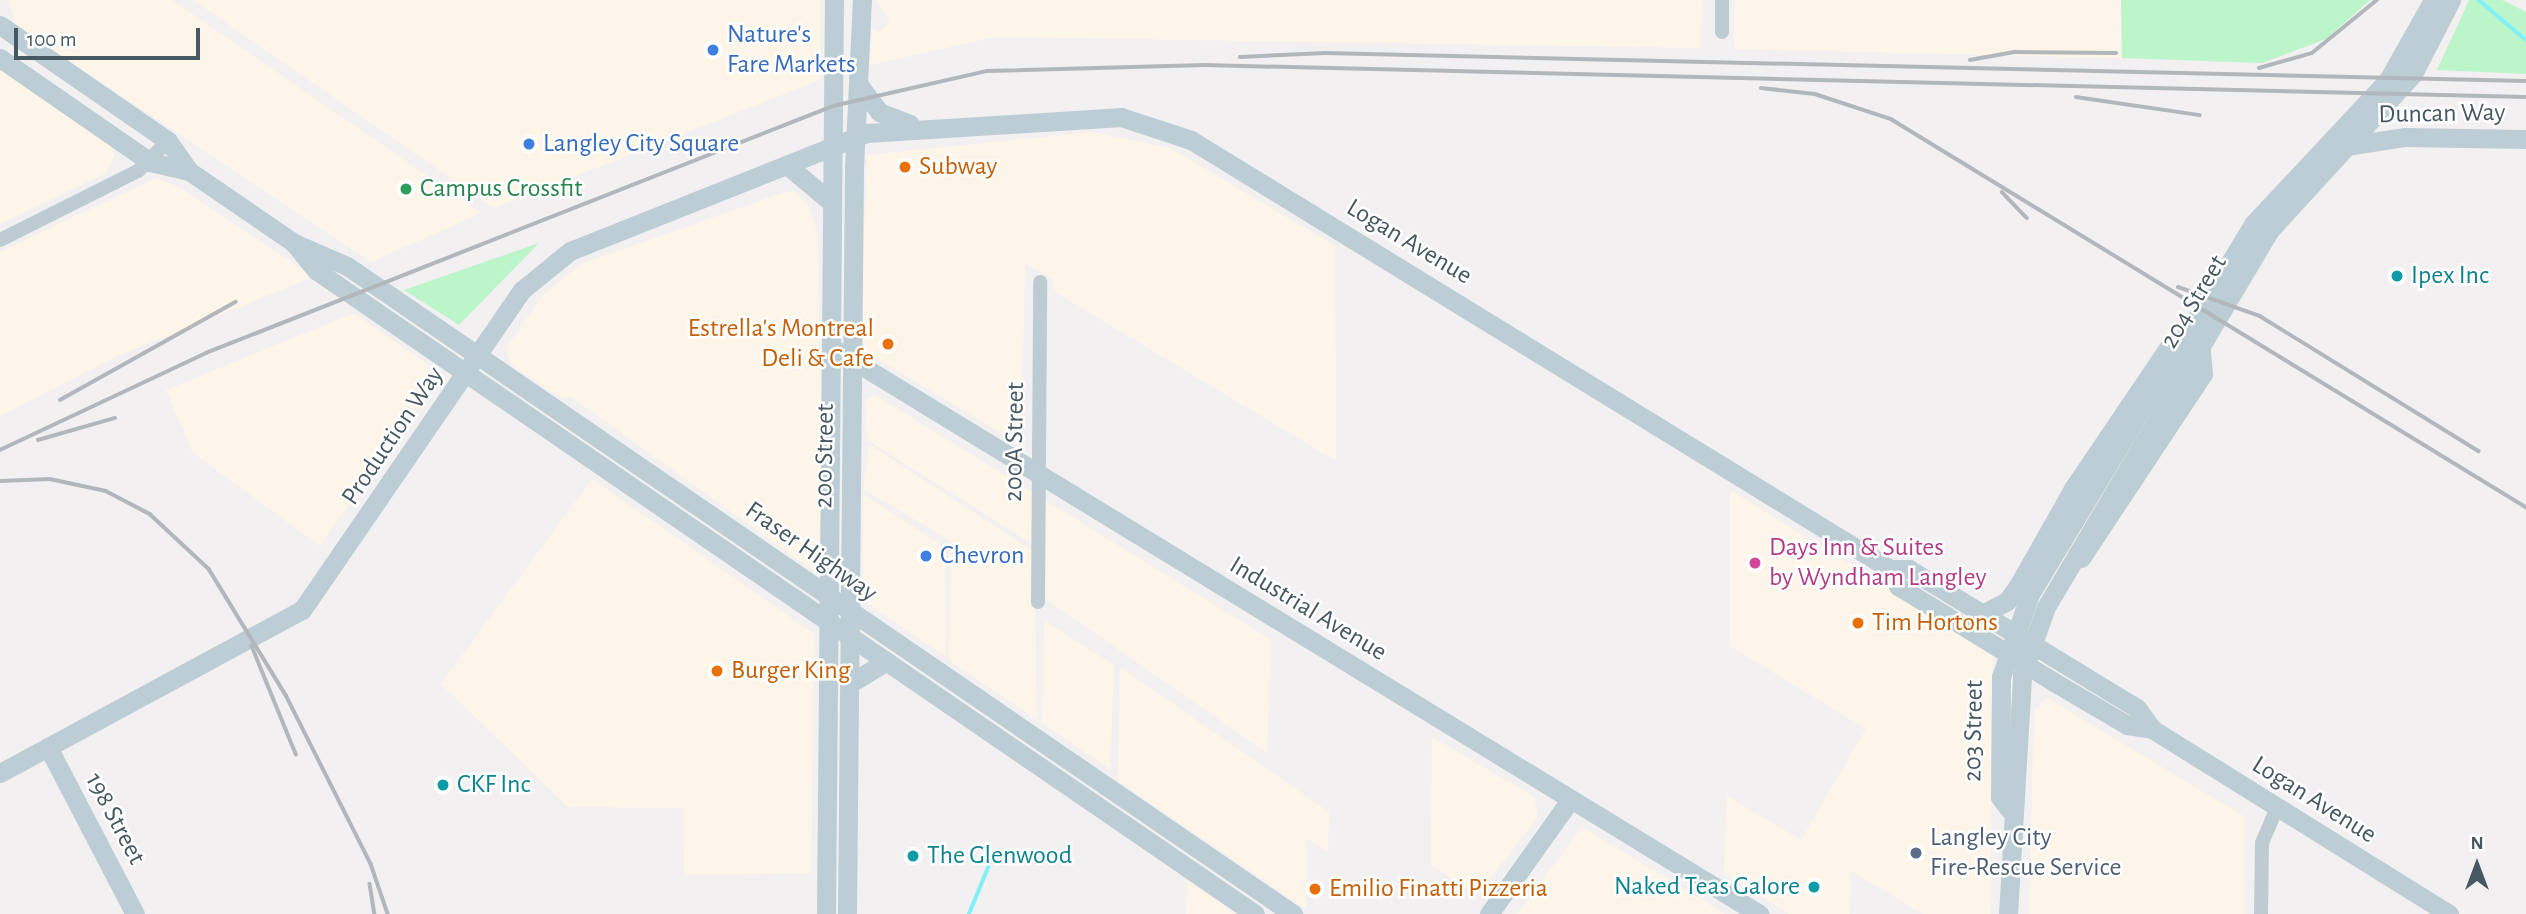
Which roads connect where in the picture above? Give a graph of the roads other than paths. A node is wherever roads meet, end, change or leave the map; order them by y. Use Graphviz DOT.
graph roads {
  1 [pos="834,0"];
  2 [pos="862,0"];
  3 [pos="1722,0"];
  4 [pos="2433,0"];
  5 [pos="2451,0"];
  6 [pos="0,25"];
  7 [pos="1722,32"];
  8 [pos="0,58"];
  9 [pos="859,85"];
  10 [pos="921,127"];
  11 [pos="855,136"];
  12 [pos="2526,139"];
  13 [pos="168,141"];
  14 [pos="833,145"];
  15 [pos="150,162"];
  16 [pos="788,166"];
  17 [pos="189,171"];
  18 [pos="831,202"];
  19 [pos="0,240"];
  20 [pos="294,243"];
  21 [pos="1040,282"];
  22 [pos="497,328"];
  23 [pos="2199,330"];
  24 [pos="450,337"];
  25 [pos="831,347"];
  26 [pos="478,356"];
  27 [pos="852,360"];
  28 [pos="467,374"];
  29 [pos="2167,381"];
  30 [pos="1039,475"];
  31 [pos="1890,569"];
  32 [pos="2063,576"];
  33 [pos="828,595"];
  34 [pos="1038,602"];
  35 [pos="849,610"];
  36 [pos="1982,614"];
  37 [pos="828,620"];
  38 [pos="849,634"];
  39 [pos="2008,642"];
  40 [pos="2030,643"];
  41 [pos="887,662"];
  42 [pos="2024,662"];
  43 [pos="2054,682"];
  44 [pos="849,684"];
  45 [pos="2019,698"];
  46 [pos="2152,729"];
  47 [pos="48,747"];
  48 [pos="0,773"];
  49 [pos="1570,800"];
  50 [pos="2277,808"];
  51 [pos="2009,809"];
  52 [pos="135,914"];
  53 [pos="826,914"];
  54 [pos="847,914"];
  55 [pos="1255,914"];
  56 [pos="1293,914"];
  57 [pos="1489,914"];
  58 [pos="1759,914"];
  59 [pos="2008,914"];
  60 [pos="2261,914"];
  61 [pos="2449,914"];
  1 -- 14 [label="main road, 200 Street"];
  2 -- 9 [label="main road, 200 Street"];
  3 -- 7 [label="street"];
  4 -- 29 [label="main road, 204 Street"];
  5 -- 29 [label="main road, 204 Street"];
  6 -- 13 [label="main road, Fraser Highway"];
  8 -- 15 [label="main road, Fraser Highway"];
  9 -- 10 [label="main road"];
  9 -- 11 [label="main road, 200 Street"];
  10 -- 11 [label="main road, Logan Avenue"];
  10 -- 31 [label="main road, Logan Avenue"];
  11 -- 14 [label="main road, Logan Avenue"];
  11 -- 27 [label="main road, 200 Street"];
  12 -- 23 [label="main road, Duncan Way"];
  13 -- 15 [label="street"];
  13 -- 17 [label="main road, Fraser Highway"];
  14 -- 16 [label="main road, Production Way"];
  14 -- 18 [label="main road, 200 Street"];
  15 -- 17 [label="main road, Fraser Highway"];
  15 -- 19 [label="street"];
  16 -- 18 [label="main road"];
  16 -- 22 [label="main road, Production Way"];
  17 -- 20 [label="main road, Fraser Highway"];
  18 -- 25 [label="main road, 200 Street"];
  20 -- 24 [label="main road, Fraser Highway"];
  20 -- 28 [label="main road, Fraser Highway"];
  21 -- 30 [label="street, 200A Street"];
  22 -- 24 [label="main road"];
  22 -- 26 [label="main road, Production Way"];
  23 -- 32 [label="main road"];
  23 -- 36 [label="main road"];
  24 -- 26 [label="main road, Fraser Highway"];
  25 -- 27 [label="main road, Industrial Avenue"];
  25 -- 33 [label="main road, 200 Street"];
  26 -- 28 [label="main road, Production Way"];
  26 -- 33 [label="main road, Fraser Highway"];
  27 -- 30 [label="main road, Industrial Avenue"];
  27 -- 35 [label="main road, 200 Street"];
  28 -- 37 [label="main road, Fraser Highway"];
  28 -- 47 [label="main road, Production Way"];
  29 -- 32 [label="main road, 204 Street"];
  29 -- 39 [label="main road, 204 Street"];
  30 -- 34 [label="street, 200A Street"];
  30 -- 49 [label="main road, Industrial Avenue"];
  31 -- 36 [label="main road, Logan Avenue"];
  31 -- 39 [label="main road, Logan Avenue"];
  32 -- 40 [label="main road, 204 Street"];
  33 -- 35 [label="main road, Fraser Highway"];
  33 -- 37 [label="main road, 200 Street"];
  35 -- 38 [label="main road, 200 Street"];
  35 -- 56 [label="main road, Fraser Highway"];
  36 -- 39 [label="main road, Logan Avenue"];
  37 -- 38 [label="main road, Fraser Highway"];
  37 -- 53 [label="main road, 200 Street"];
  38 -- 41 [label="main road, Fraser Highway"];
  38 -- 44 [label="main road, 200 Street"];
  39 -- 40 [label="main road, Logan Avenue"];
  39 -- 42 [label="main road, Logan Avenue"];
  39 -- 51 [label="main road, 203 Street"];
  40 -- 42 [label="main road, 204 Street"];
  40 -- 46 [label="main road, Logan Avenue"];
  41 -- 44 [label="main road"];
  41 -- 55 [label="main road, Fraser Highway"];
  42 -- 43 [label="main road, Logan Avenue"];
  42 -- 45 [label="main road, 203 Street"];
  43 -- 45 [label="main road"];
  43 -- 46 [label="main road, Logan Avenue"];
  44 -- 54 [label="main road, 200 Street"];
  45 -- 51 [label="main road, 203 Street"];
  46 -- 50 [label="main road, Logan Avenue"];
  47 -- 48 [label="main road, Production Way"];
  47 -- 52 [label="main road, 198 Street"];
  49 -- 57 [label="main road"];
  49 -- 58 [label="main road, Industrial Avenue"];
  50 -- 60 [label="street"];
  50 -- 61 [label="main road, Logan Avenue"];
  51 -- 59 [label="main road, 203 Street"];
}
